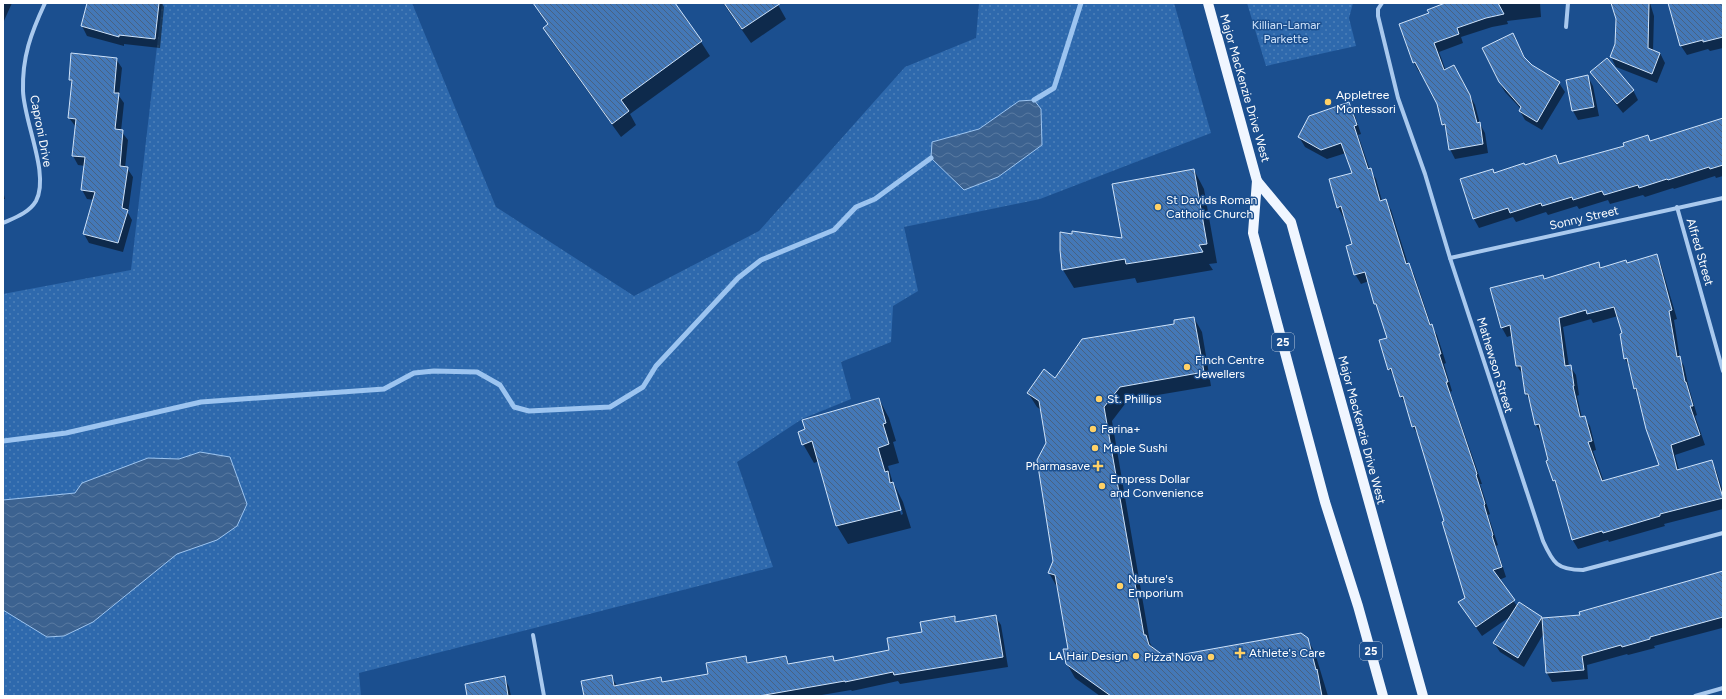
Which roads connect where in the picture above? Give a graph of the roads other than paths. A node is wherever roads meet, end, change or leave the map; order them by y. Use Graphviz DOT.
graph roads {
  1 [pos="45,3"];
  2 [pos="1208,3"];
  3 [pos="1382,3"];
  4 [pos="1568,3"];
  5 [pos="1566,27"];
  6 [pos="1257,181"];
  7 [pos="1723,198"];
  8 [pos="1677,208"];
  9 [pos="3,223"];
  10 [pos="1450,258"];
  11 [pos="1723,371"];
  12 [pos="1723,533"];
  13 [pos="533,635"];
  14 [pos="1723,688"];
  15 [pos="544,696"];
  16 [pos="1383,696"];
  17 [pos="1423,696"];
  18 [pos="1695,696"];
  1 -- 9 [label="street, Caproni Drive"];
  2 -- 6 [label="main road, Major MacKenzie Drive West / 25"];
  3 -- 10 [label="street, Mathewson Street"];
  4 -- 5 [label="street"];
  6 -- 16 [label="main road, Major MacKenzie Drive West / 25"];
  6 -- 17 [label="main road, Major MacKenzie Drive West / 25"];
  7 -- 8 [label="street, Sonny Street"];
  8 -- 10 [label="street, Sonny Street"];
  8 -- 11 [label="street, Alfred Street"];
  10 -- 12 [label="street, Mathewson Street"];
  13 -- 15 [label="street"];
  14 -- 18 [label="street"];
}
